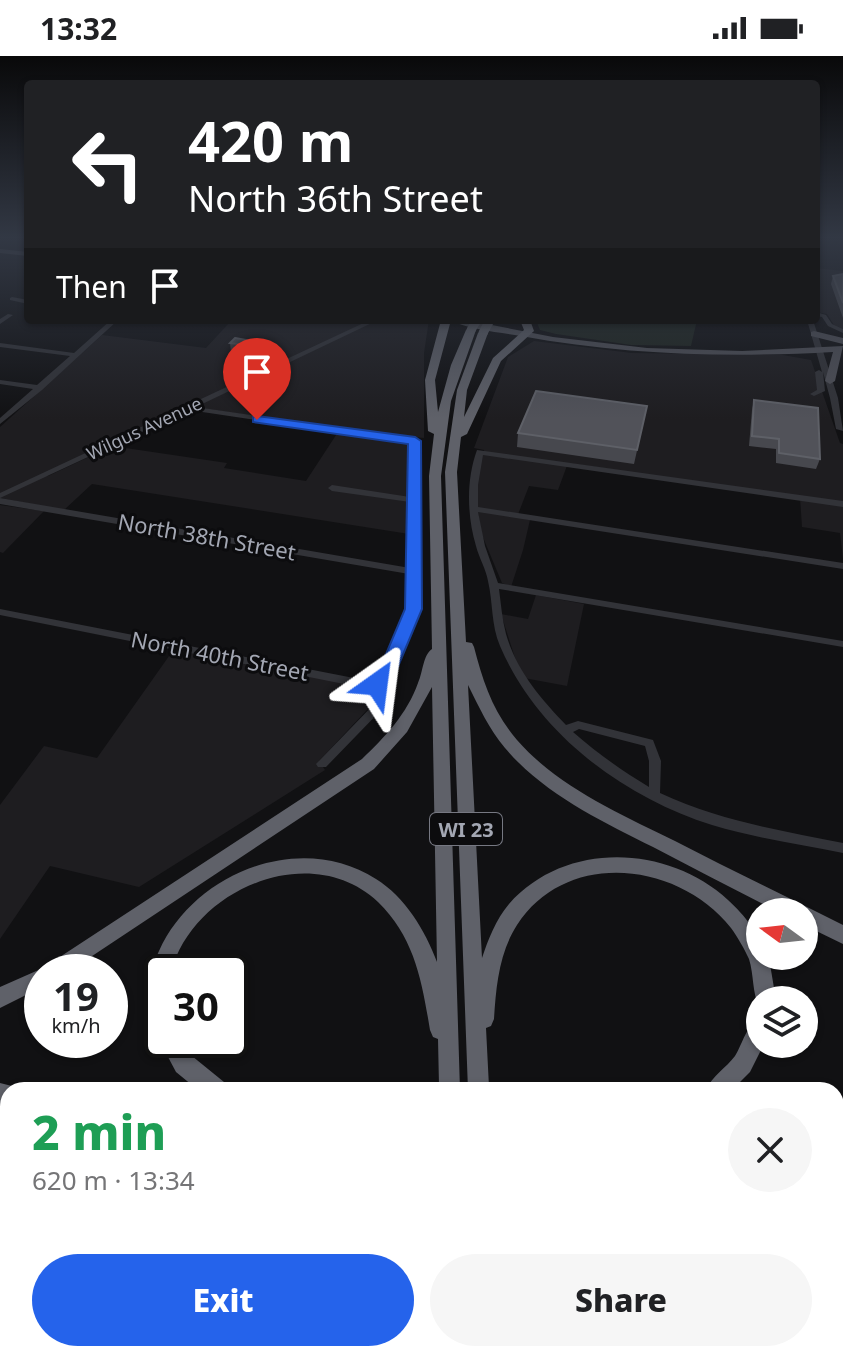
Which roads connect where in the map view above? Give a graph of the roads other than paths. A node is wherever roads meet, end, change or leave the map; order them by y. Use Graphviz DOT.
graph roads {
  1 [pos="12,299"];
  2 [pos="24,301"];
  3 [pos="0,313"];
  4 [pos="820,315"];
  5 [pos="0,322"];
  6 [pos="111,324"];
  7 [pos="366,324"];
  8 [pos="445,324"];
  9 [pos="479,324"];
  10 [pos="811,324"];
  11 [pos="478,326"];
  12 [pos="843,331"];
  13 [pos="529,332"];
  14 [pos="814,334"];
  15 [pos="0,345"];
  16 [pos="842,346"];
  17 [pos="817,352"];
  18 [pos="76,355"];
  19 [pos="819,372"];
  20 [pos="830,381"];
  21 [pos="0,382"];
  22 [pos="39,388"];
  23 [pos="814,394"];
  24 [pos="188,408"];
  25 [pos="0,422"];
  26 [pos="840,429"];
  27 [pos="843,439"];
  28 [pos="437,448"];
  29 [pos="451,479"];
  30 [pos="332,488"];
  31 [pos="0,498"];
  32 [pos="415,500"];
  33 [pos="843,504"];
  34 [pos="475,509"];
  35 [pos="843,566"];
  36 [pos="455,570"];
  37 [pos="414,572"];
  38 [pos="493,585"];
  39 [pos="439,592"];
  40 [pos="2,614"];
  41 [pos="843,644"];
  42 [pos="383,683"];
  43 [pos="563,731"];
  44 [pos="322,764"];
  45 [pos="654,794"];
  46 [pos="843,848"];
  47 [pos="770,898"];
  48 [pos="818,922"];
  49 [pos="843,935"];
  50 [pos="79,954"];
  51 [pos="168,954"];
  52 [pos="24,986"];
  53 [pos="764,986"];
  54 [pos="0,998"];
  55 [pos="746,1056"];
  56 [pos="180,1058"];
  57 [pos="206,1082"];
  58 [pos="449,1082"];
  59 [pos="450,1082"];
  60 [pos="478,1082"];
  61 [pos="478,1082"];
  62 [pos="725,1082"];
  1 -- 2 [label="street"];
  3 -- 5 [label="street"];
  4 -- 12 [label="street"];
  6 -- 18 [label="street"];
  7 -- 24 [label="street, Wilgus Avenue"];
  8 -- 28 [label="highway"];
  9 -- 13 [label="main road"];
  10 -- 14 [label="street"];
  11 -- 13 [label="main road"];
  11 -- 28 [label="highway, WI 23"];
  11 -- 29 [label="highway, WI 23"];
  13 -- 17 [label="main road"];
  13 -- 17 [label="main road"];
  13 -- 29 [label="highway"];
  14 -- 16 [label="main road"];
  14 -- 17 [label="street"];
  15 -- 18 [label="street"];
  16 -- 17 [label="main road"];
  16 -- 20 [label="main road"];
  17 -- 19 [label="street"];
  17 -- 20 [label="street"];
  18 -- 22 [label="street"];
  19 -- 23 [label="street"];
  19 -- 26 [label="street"];
  20 -- 26 [label="street"];
  21 -- 22 [label="street"];
  22 -- 25 [label="street"];
  24 -- 31 [label="street, Wilgus Avenue"];
  24 -- 32 [label="street"];
  26 -- 27 [label="street"];
  28 -- 39 [label="highway, WI 23"];
  29 -- 36 [label="highway, WI 23"];
  30 -- 32 [label="street"];
  31 -- 37 [label="street, North 38th Street"];
  32 -- 37 [label="street"];
  33 -- 34 [label="street"];
  34 -- 35 [label="street"];
  34 -- 38 [label="street"];
  36 -- 47 [label="highway"];
  36 -- 60 [label="highway, WI 23"];
  37 -- 42 [label="street"];
  38 -- 41 [label="street"];
  38 -- 43 [label="street"];
  39 -- 50 [label="highway"];
  39 -- 59 [label="highway, WI 23"];
  40 -- 42 [label="street, North 40th Street"];
  42 -- 44 [label="street"];
  43 -- 45 [label="street"];
  43 -- 45 [label="street"];
  45 -- 46 [label="street"];
  48 -- 49 [label="highway"];
  51 -- 58 [label="highway"];
  52 -- 54 [label="highway"];
  53 -- 61 [label="highway"];
  55 -- 62 [label="highway"];
  56 -- 57 [label="highway"];
}
